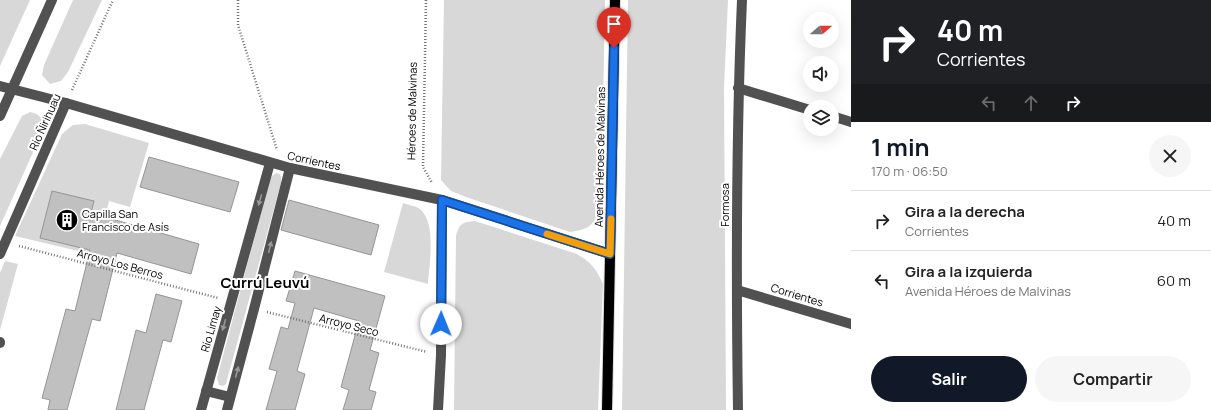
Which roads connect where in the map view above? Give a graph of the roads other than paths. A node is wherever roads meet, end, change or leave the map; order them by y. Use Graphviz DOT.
graph roads {
  1 [pos="52,0"];
  2 [pos="615,0"];
  3 [pos="742,0"];
  4 [pos="0,86"];
  5 [pos="738,88"];
  6 [pos="12,90"];
  7 [pos="66,103"];
  8 [pos="803,108"];
  9 [pos="0,116"];
  10 [pos="839,118"];
  11 [pos="851,122"];
  12 [pos="270,163"];
  13 [pos="286,167"];
  14 [pos="442,200"];
  15 [pos="0,254"];
  16 [pos="610,254"];
  17 [pos="737,290"];
  18 [pos="851,324"];
  19 [pos="206,391"];
  20 [pos="230,397"];
  21 [pos="201,410"];
  22 [pos="227,410"];
  23 [pos="438,410"];
  24 [pos="607,410"];
  25 [pos="738,410"];
  1 -- 6 [label="street"];
  2 -- 16 [label="main road, Avenida Héroes de Malvinas"];
  3 -- 5 [label="street, Formosa"];
  4 -- 6 [label="street, Corrientes"];
  5 -- 8 [label="street"];
  5 -- 17 [label="street, Formosa"];
  6 -- 7 [label="street, Corrientes"];
  6 -- 9 [label="street"];
  7 -- 12 [label="street, Corrientes"];
  7 -- 15 [label="street, Río Ñirihuau"];
  10 -- 11 [label="street"];
  12 -- 13 [label="street, Corrientes"];
  12 -- 19 [label="street, Río Limay, one-way"];
  13 -- 14 [label="street, Corrientes"];
  20 -- 13 [label="street, one-way"];
  14 -- 16 [label="street, Corrientes"];
  14 -- 23 [label="street"];
  16 -- 24 [label="main road, Avenida Héroes de Malvinas"];
  17 -- 18 [label="street, Corrientes"];
  17 -- 25 [label="street, Formosa"];
  19 -- 20 [label="street"];
  19 -- 21 [label="street, Río Limay"];
  20 -- 22 [label="street"];
}
